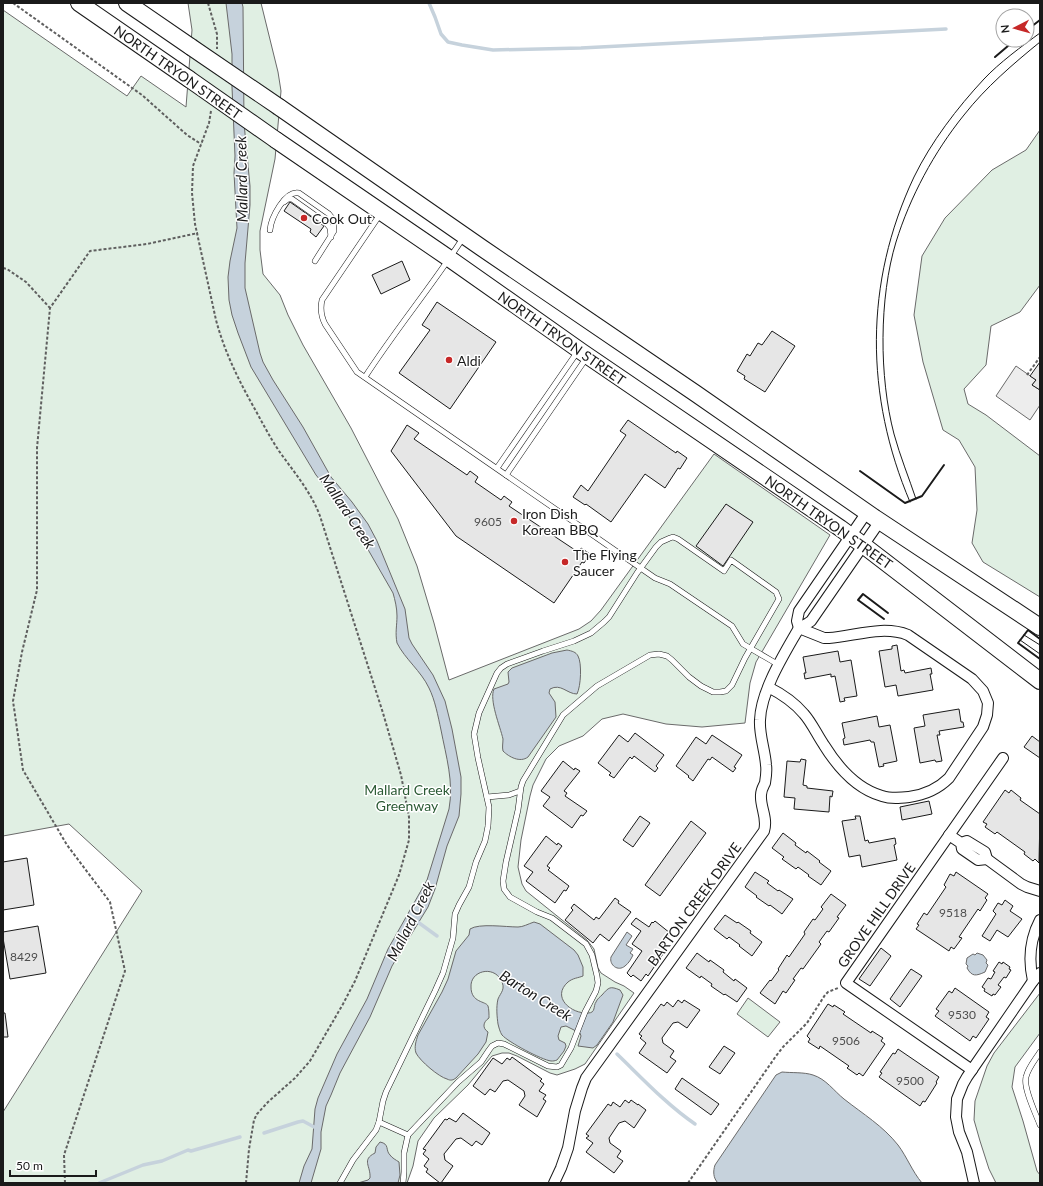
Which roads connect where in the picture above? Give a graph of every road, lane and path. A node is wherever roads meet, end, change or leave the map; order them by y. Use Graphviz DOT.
graph roads {
  1 [pos="13,3"];
  2 [pos="79,3"];
  3 [pos="127,3"];
  4 [pos="208,3"];
  5 [pos="216,53"];
  6 [pos="211,108"];
  7 [pos="201,144"];
  8 [pos="282,204"];
  9 [pos="382,212"];
  10 [pos="270,230"];
  11 [pos="198,233"];
  12 [pos="464,236"];
  13 [pos="331,238"];
  14 [pos="450,259"];
  15 [pos="315,261"];
  16 [pos="3,269"];
  17 [pos="50,308"];
  18 [pos="583,353"];
  19 [pos="1040,357"];
  20 [pos="1027,375"];
  21 [pos="365,377"];
  22 [pos="497,468"];
  23 [pos="506,475"];
  24 [pos="873,517"];
  25 [pos="857,540"];
  26 [pos="641,568"];
  27 [pos="800,628"];
  28 [pos="1040,628"];
  29 [pos="750,649"];
  30 [pos="779,665"];
  31 [pos="1040,681"];
  32 [pos="768,687"];
  33 [pos="1002,758"];
  34 [pos="520,791"];
  35 [pos="487,796"];
  36 [pos="949,835"];
  37 [pos="1040,891"];
  38 [pos="1040,920"];
  39 [pos="1036,937"];
  40 [pos="1037,977"];
  41 [pos="846,983"];
  42 [pos="1040,1052"];
  43 [pos="972,1070"];
  44 [pos="379,1122"];
  45 [pos="1040,1126"];
  46 [pos="408,1134"];
  47 [pos="64,1183"];
  48 [pos="246,1183"];
  49 [pos="340,1183"];
  50 [pos="403,1183"];
  51 [pos="554,1183"];
  52 [pos="688,1183"];
  53 [pos="974,1183"];
  1 -- 7 [label="path"];
  2 -- 9 [label="main road, NORTH TRYON STREET, bridge"];
  3 -- 12 [label="main road, NORTH TRYON STREET, bridge"];
  4 -- 5 [label="path"];
  6 -- 7 [label="path"];
  7 -- 11 [label="path"];
  8 -- 10 [label="lane"];
  8 -- 13 [label="lane"];
  8 -- 13 [label="lane"];
  9 -- 14 [label="main road, NORTH TRYON STREET"];
  9 -- 21 [label="lane"];
  11 -- 17 [label="path"];
  11 -- 48 [label="path"];
  12 -- 14 [label="lane"];
  12 -- 24 [label="main road, NORTH TRYON STREET"];
  13 -- 15 [label="lane"];
  14 -- 18 [label="main road, NORTH TRYON STREET"];
  14 -- 21 [label="lane"];
  16 -- 17 [label="path"];
  17 -- 47 [label="path"];
  18 -- 22 [label="lane"];
  18 -- 23 [label="lane"];
  18 -- 25 [label="main road, NORTH TRYON STREET"];
  19 -- 20 [label="path"];
  21 -- 22 [label="lane"];
  22 -- 23 [label="lane"];
  23 -- 26 [label="lane"];
  24 -- 25 [label="street, BARTON CREEK DRIVE"];
  24 -- 25 [label="street, BARTON CREEK DRIVE"];
  24 -- 28 [label="main road, NORTH TRYON STREET"];
  25 -- 27 [label="street, BARTON CREEK DRIVE"];
  25 -- 27 [label="street, BARTON CREEK DRIVE"];
  25 -- 31 [label="main road, NORTH TRYON STREET"];
  26 -- 29 [label="lane"];
  26 -- 29 [label="lane"];
  26 -- 35 [label="lane"];
  27 -- 30 [label="street, BARTON CREEK DRIVE"];
  27 -- 32 [label="street"];
  29 -- 30 [label="lane"];
  29 -- 34 [label="lane"];
  30 -- 32 [label="street, BARTON CREEK DRIVE"];
  32 -- 51 [label="street, BARTON CREEK DRIVE"];
  33 -- 36 [label="street, GROVE HILL DRIVE"];
  34 -- 35 [label="lane"];
  34 -- 46 [label="lane"];
  35 -- 44 [label="lane"];
  36 -- 37 [label="street"];
  36 -- 41 [label="street, GROVE HILL DRIVE"];
  38 -- 39 [label="street"];
  39 -- 40 [label="street"];
  40 -- 43 [label="street"];
  41 -- 43 [label="street, GROVE HILL DRIVE"];
  41 -- 52 [label="path"];
  42 -- 45 [label="lane"];
  43 -- 53 [label="street"];
  44 -- 46 [label="lane"];
  44 -- 49 [label="lane"];
  46 -- 50 [label="lane"];
}
